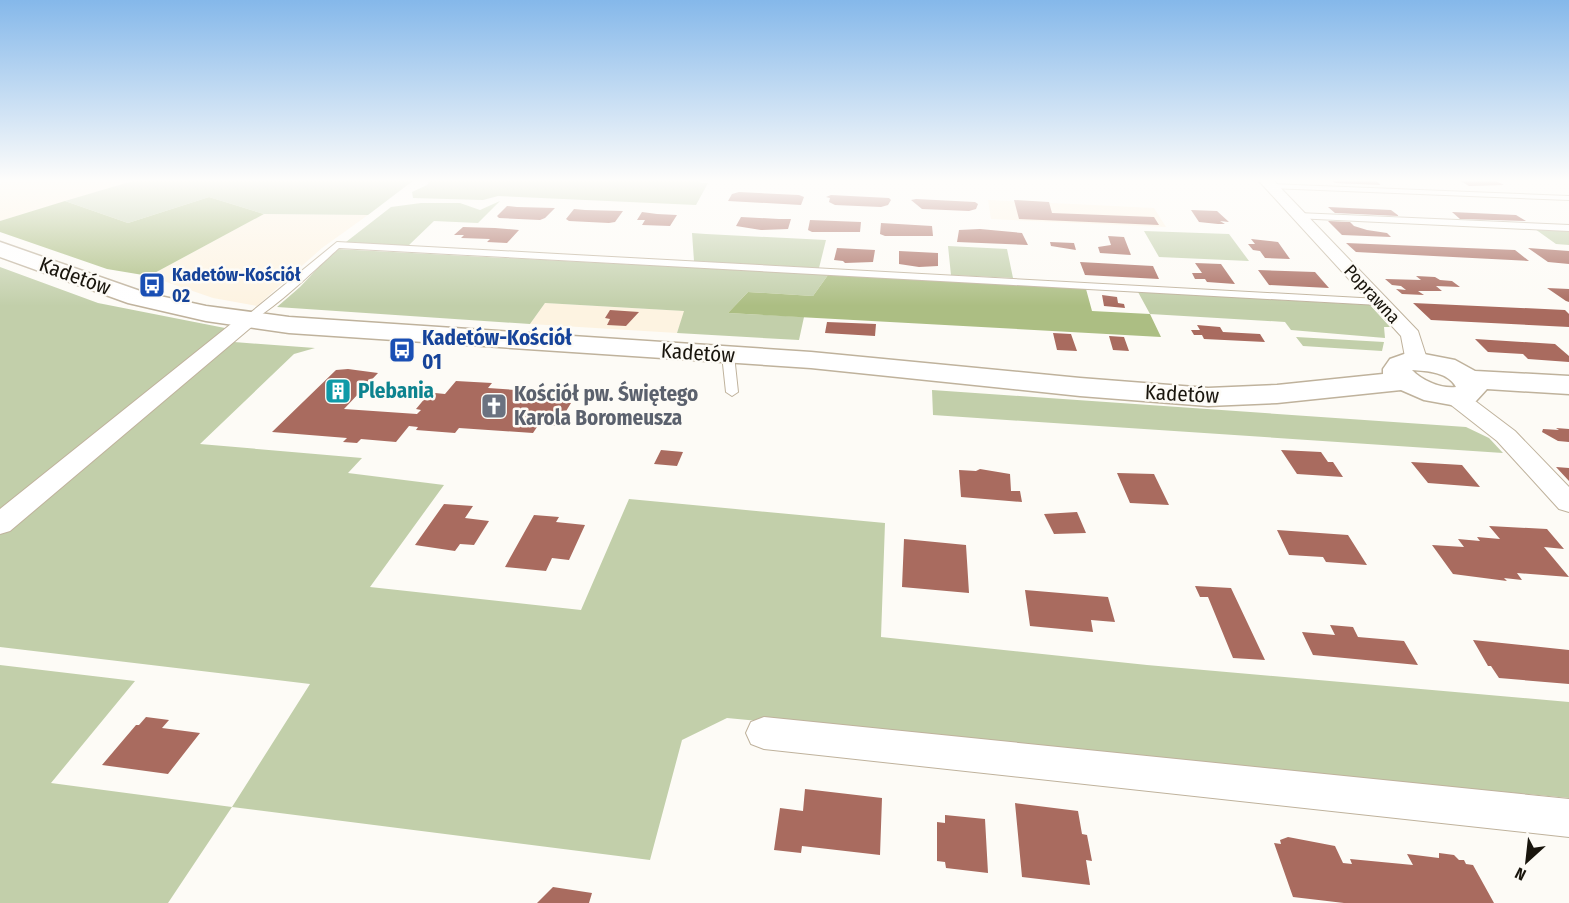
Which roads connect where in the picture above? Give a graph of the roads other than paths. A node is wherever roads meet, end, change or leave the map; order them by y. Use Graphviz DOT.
graph roads {
  1 [pos="1304,222"];
  2 [pos="1437,222"];
  3 [pos="1569,228"];
  4 [pos="0,249"];
  5 [pos="1379,302"];
  6 [pos="248,320"];
  7 [pos="728,355"];
  8 [pos="1411,371"];
  9 [pos="1569,385"];
  10 [pos="1460,388"];
  11 [pos="732,392"];
  12 [pos="1569,503"];
  13 [pos="0,524"];
  14 [pos="764,733"];
  15 [pos="1569,818"];
  1 -- 5 [label="street, Poprawna"];
  2 -- 3 [label="lane"];
  4 -- 6 [label="street, Kadetów"];
  5 -- 6 [label="lane"];
  5 -- 8 [label="street, Poprawna"];
  6 -- 7 [label="street, Kadetów"];
  6 -- 13 [label="street"];
  7 -- 8 [label="street, Kadetów"];
  7 -- 11 [label="lane"];
  8 -- 10 [label="street"];
  9 -- 10 [label="street"];
  10 -- 12 [label="street"];
  14 -- 15 [label="street"];
}
